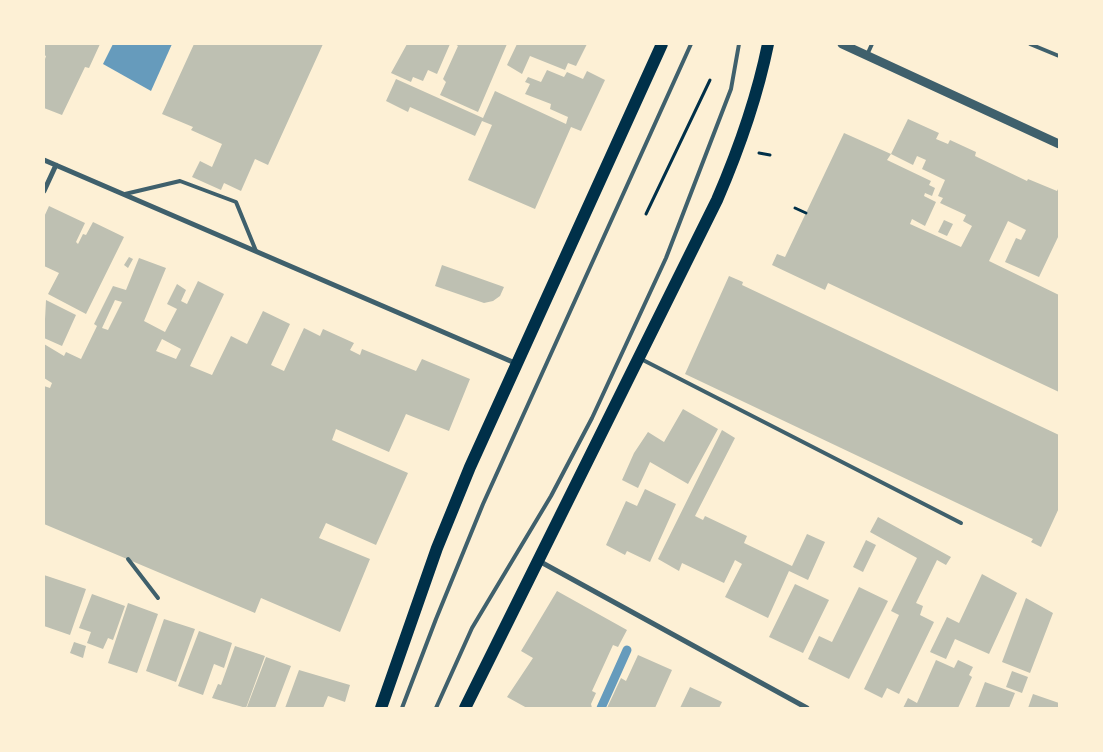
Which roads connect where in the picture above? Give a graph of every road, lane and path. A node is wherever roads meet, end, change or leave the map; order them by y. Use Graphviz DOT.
graph roads {
  1 [pos="662,44"];
  2 [pos="691,44"];
  3 [pos="740,44"];
  4 [pos="768,44"];
  5 [pos="842,44"];
  6 [pos="872,44"];
  7 [pos="1030,44"];
  8 [pos="868,55"];
  9 [pos="1059,56"];
  10 [pos="710,80"];
  11 [pos="1059,144"];
  12 [pos="44,160"];
  13 [pos="56,165"];
  14 [pos="44,191"];
  15 [pos="124,194"];
  16 [pos="795,208"];
  17 [pos="806,213"];
  18 [pos="646,214"];
  19 [pos="256,251"];
  20 [pos="639,358"];
  21 [pos="516,363"];
  22 [pos="961,523"];
  23 [pos="128,560"];
  24 [pos="539,561"];
  25 [pos="158,598"];
  26 [pos="380,708"];
  27 [pos="402,708"];
  28 [pos="436,708"];
  29 [pos="464,708"];
  30 [pos="807,708"];
  1 -- 21 [label="main road"];
  2 -- 27 [label="lane"];
  3 -- 28 [label="lane"];
  4 -- 20 [label="main road"];
  5 -- 8 [label="street"];
  6 -- 8 [label="lane"];
  7 -- 9 [label="lane"];
  8 -- 11 [label="street"];
  10 -- 18 [label="path"];
  12 -- 13 [label="street"];
  13 -- 14 [label="street"];
  13 -- 15 [label="street"];
  15 -- 19 [label="street"];
  15 -- 19 [label="lane"];
  16 -- 17 [label="path"];
  19 -- 21 [label="street"];
  20 -- 22 [label="lane"];
  20 -- 24 [label="main road"];
  21 -- 26 [label="main road"];
  23 -- 25 [label="lane"];
  24 -- 29 [label="main road"];
  24 -- 30 [label="street"];
}
